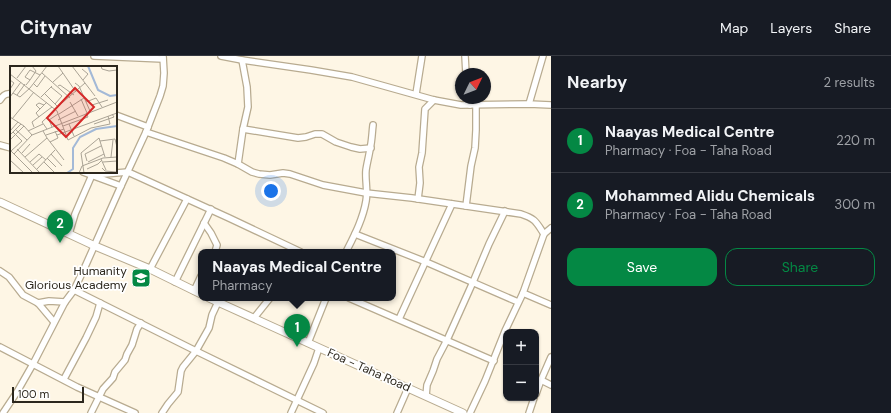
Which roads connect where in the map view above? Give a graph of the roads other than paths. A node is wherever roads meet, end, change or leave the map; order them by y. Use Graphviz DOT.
graph roads {
  1 [pos="94,56"];
  2 [pos="221,56"];
  3 [pos="422,56"];
  4 [pos="465,56"];
  5 [pos="543,56"];
  6 [pos="163,58"];
  7 [pos="242,60"];
  8 [pos="466,68"];
  9 [pos="10,94"];
  10 [pos="416,94"];
  11 [pos="0,100"];
  12 [pos="434,100"];
  13 [pos="529,104"];
  14 [pos="470,105"];
  15 [pos="476,105"];
  16 [pos="551,105"];
  17 [pos="117,115"];
  18 [pos="373,124"];
  19 [pos="243,128"];
  20 [pos="147,130"];
  21 [pos="0,145"];
  22 [pos="10,148"];
  23 [pos="370,148"];
  24 [pos="238,164"];
  25 [pos="128,172"];
  26 [pos="86,173"];
  27 [pos="116,173"];
  28 [pos="117,173"];
  29 [pos="92,175"];
  30 [pos="121,186"];
  31 [pos="366,193"];
  32 [pos="187,199"];
  33 [pos="418,199"];
  34 [pos="0,202"];
  35 [pos="452,204"];
  36 [pos="466,206"];
  37 [pos="211,210"];
  38 [pos="505,211"];
  39 [pos="204,223"];
  40 [pos="551,228"];
  41 [pos="69,234"];
  42 [pos="355,234"];
  43 [pos="544,234"];
  44 [pos="95,246"];
  45 [pos="216,249"];
  46 [pos="293,249"];
  47 [pos="348,249"];
  48 [pos="393,249"];
  49 [pos="396,250"];
  50 [pos="426,262"];
  51 [pos="150,269"];
  52 [pos="0,271"];
  53 [pos="175,282"];
  54 [pos="473,282"];
  55 [pos="74,290"];
  56 [pos="198,292"];
  57 [pos="523,293"];
  58 [pos="268,301"];
  59 [pos="325,301"];
  60 [pos="356,301"];
  61 [pos="65,302"];
  62 [pos="218,302"];
  63 [pos="518,302"];
  64 [pos="38,303"];
  65 [pos="100,303"];
  66 [pos="551,305"];
  67 [pos="254,318"];
  68 [pos="399,320"];
  69 [pos="54,322"];
  70 [pos="140,323"];
  71 [pos="447,340"];
  72 [pos="308,344"];
  73 [pos="0,347"];
  74 [pos="319,348"];
  75 [pos="196,351"];
  76 [pos="551,357"];
  77 [pos="494,361"];
  78 [pos="33,364"];
  79 [pos="64,379"];
  80 [pos="541,380"];
  81 [pos="551,385"];
  82 [pos="539,386"];
  83 [pos="408,388"];
  84 [pos="426,396"];
  85 [pos="99,397"];
  86 [pos="297,400"];
  87 [pos="533,401"];
  88 [pos="3,413"];
  89 [pos="91,413"];
  90 [pos="135,413"];
  91 [pos="162,413"];
  92 [pos="291,413"];
  93 [pos="323,413"];
  94 [pos="397,413"];
  95 [pos="462,413"];
  96 [pos="470,413"];
  97 [pos="529,413"];
  1 -- 6 [label="street"];
  2 -- 7 [label="street"];
  3 -- 10 [label="street"];
  4 -- 8 [label="street"];
  5 -- 13 [label="street"];
  6 -- 20 [label="street"];
  7 -- 10 [label="street"];
  7 -- 19 [label="street"];
  9 -- 11 [label="street"];
  10 -- 12 [label="street"];
  12 -- 14 [label="street"];
  12 -- 33 [label="street"];
  13 -- 15 [label="street"];
  13 -- 16 [label="street"];
  14 -- 15 [label="street"];
  15 -- 36 [label="street"];
  17 -- 20 [label="street"];
  18 -- 23 [label="street"];
  19 -- 23 [label="street"];
  19 -- 24 [label="street"];
  20 -- 24 [label="street"];
  20 -- 25 [label="street"];
  21 -- 22 [label="street"];
  23 -- 31 [label="street"];
  24 -- 31 [label="street"];
  25 -- 28 [label="street"];
  25 -- 30 [label="street"];
  25 -- 32 [label="street"];
  26 -- 29 [label="street"];
  27 -- 29 [label="street"];
  29 -- 30 [label="street"];
  29 -- 41 [label="street"];
  30 -- 44 [label="street"];
  31 -- 33 [label="street"];
  31 -- 42 [label="street"];
  32 -- 37 [label="street"];
  32 -- 51 [label="street"];
  33 -- 35 [label="street"];
  34 -- 41 [label="street"];
  35 -- 36 [label="street"];
  35 -- 50 [label="street"];
  36 -- 38 [label="street"];
  37 -- 39 [label="street"];
  37 -- 46 [label="street"];
  38 -- 43 [label="street"];
  38 -- 54 [label="street"];
  39 -- 45 [label="street"];
  39 -- 53 [label="street"];
  40 -- 43 [label="street"];
  41 -- 44 [label="street"];
  42 -- 47 [label="street"];
  42 -- 48 [label="street"];
  43 -- 57 [label="street"];
  44 -- 51 [label="street"];
  44 -- 55 [label="street"];
  49 -- 50 [label="street"];
  50 -- 54 [label="street"];
  50 -- 68 [label="street"];
  51 -- 53 [label="street"];
  52 -- 64 [label="street"];
  53 -- 56 [label="street"];
  54 -- 63 [label="street"];
  54 -- 71 [label="street"];
  55 -- 61 [label="street"];
  55 -- 65 [label="street"];
  57 -- 63 [label="street"];
  57 -- 66 [label="street"];
  58 -- 67 [label="street"];
  59 -- 72 [label="street"];
  60 -- 68 [label="street"];
  61 -- 64 [label="street"];
  61 -- 69 [label="street"];
  62 -- 67 [label="street, Foa - Taha Road"];
  62 -- 75 [label="street"];
  63 -- 77 [label="street"];
  64 -- 69 [label="street"];
  65 -- 70 [label="street"];
  65 -- 79 [label="street"];
  67 -- 72 [label="street, Foa - Taha Road"];
  68 -- 71 [label="street"];
  69 -- 78 [label="street"];
  70 -- 75 [label="street"];
  70 -- 85 [label="street"];
  71 -- 77 [label="street"];
  71 -- 84 [label="street"];
  72 -- 74 [label="street, Foa - Taha Road"];
  73 -- 78 [label="street"];
  74 -- 83 [label="street, Foa - Taha Road"];
  74 -- 86 [label="street"];
  75 -- 86 [label="street"];
  75 -- 91 [label="street"];
  76 -- 80 [label="street"];
  77 -- 96 [label="street"];
  78 -- 79 [label="street"];
  78 -- 88 [label="street"];
  79 -- 85 [label="street"];
  80 -- 81 [label="street"];
  80 -- 82 [label="street"];
  83 -- 84 [label="street, Foa - Taha Road"];
  83 -- 94 [label="street"];
  84 -- 95 [label="street, Foa - Taha Road"];
  85 -- 89 [label="street"];
  85 -- 90 [label="street"];
  86 -- 92 [label="street"];
  86 -- 93 [label="street"];
  87 -- 97 [label="street"];
}
